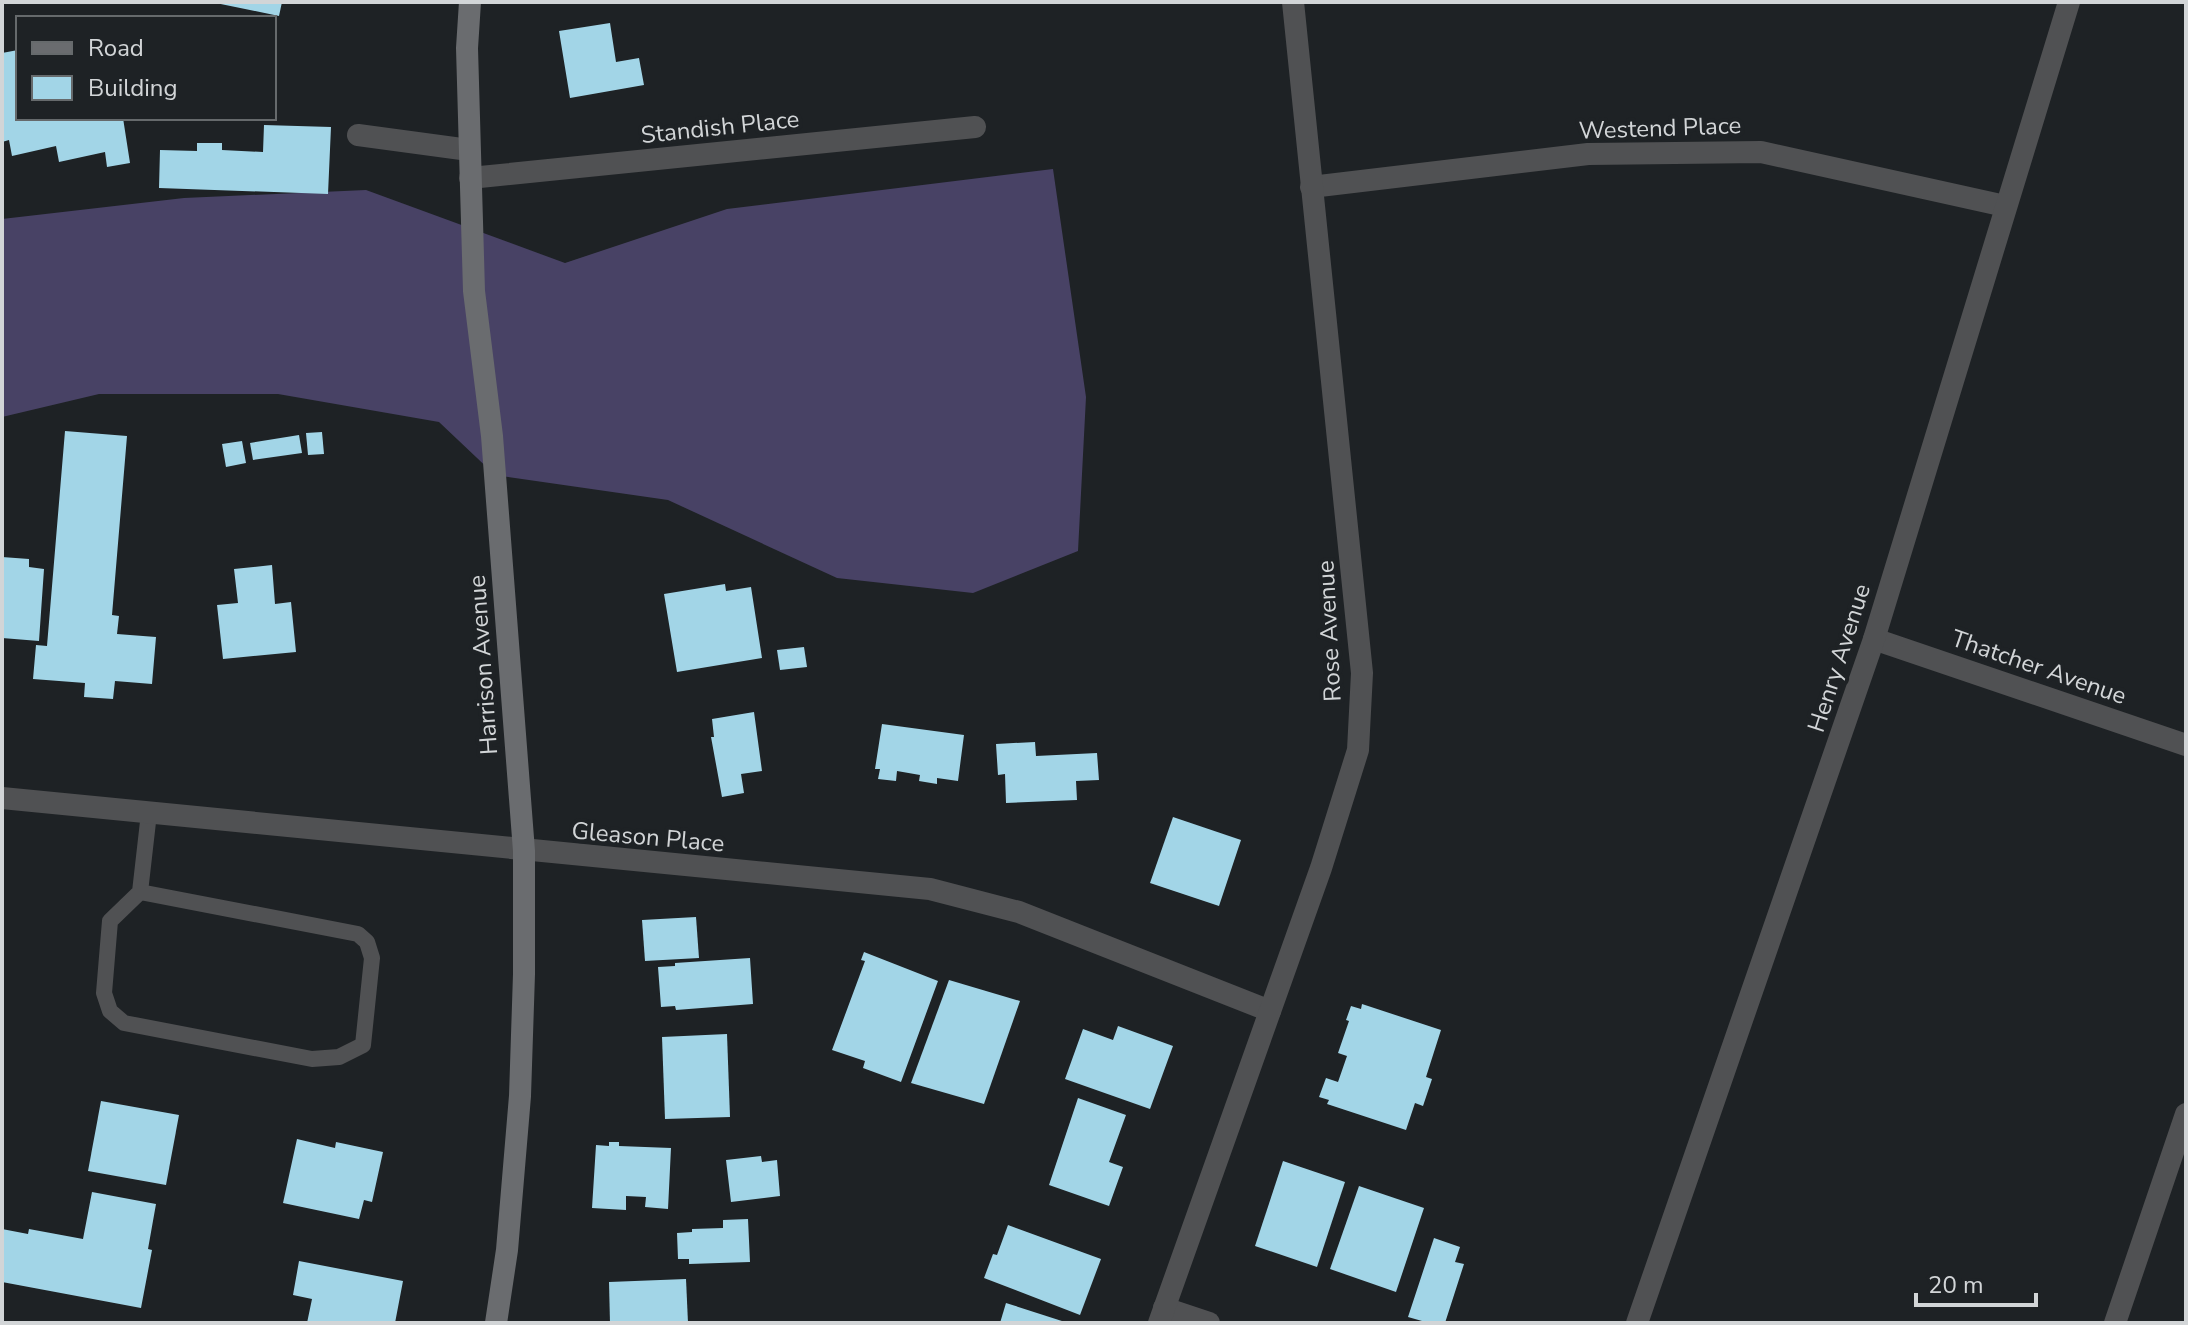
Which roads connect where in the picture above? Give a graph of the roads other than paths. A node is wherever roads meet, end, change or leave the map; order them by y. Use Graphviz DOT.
graph roads {
  1 [pos="470,2"];
  2 [pos="1293,2"];
  3 [pos="2069,2"];
  4 [pos="975,127"];
  5 [pos="358,135"];
  6 [pos="469,150"];
  7 [pos="470,178"];
  8 [pos="1311,187"];
  9 [pos="2005,206"];
  10 [pos="1874,639"];
  11 [pos="2186,745"];
  12 [pos="2,798"];
  13 [pos="149,813"];
  14 [pos="524,851"];
  15 [pos="140,892"];
  16 [pos="1270,1011"];
  17 [pos="2186,1114"];
  18 [pos="1161,1315"];
  19 [pos="496,1323"];
  20 [pos="1209,1323"];
  21 [pos="1637,1323"];
  22 [pos="2115,1323"];
  1 -- 6 [label="main road, Harrison Avenue"];
  2 -- 8 [label="street, Rose Avenue"];
  3 -- 9 [label="street, Henry Avenue"];
  4 -- 7 [label="street, Standish Place"];
  5 -- 6 [label="street"];
  6 -- 7 [label="main road, Harrison Avenue"];
  7 -- 14 [label="main road, Harrison Avenue"];
  8 -- 9 [label="street, Westend Place"];
  8 -- 16 [label="street, Rose Avenue"];
  9 -- 10 [label="street, Henry Avenue"];
  10 -- 11 [label="street, Thatcher Avenue"];
  10 -- 21 [label="street, Henry Avenue"];
  12 -- 13 [label="street, Gleason Place"];
  13 -- 14 [label="street, Gleason Place"];
  13 -- 15 [label="lane"];
  14 -- 16 [label="street, Gleason Place"];
  14 -- 19 [label="main road, Harrison Avenue"];
  15 -- 15 [label="lane"];
  16 -- 18 [label="street, Rose Avenue"];
  17 -- 22 [label="street"];
  18 -- 20 [label="street"];
}
